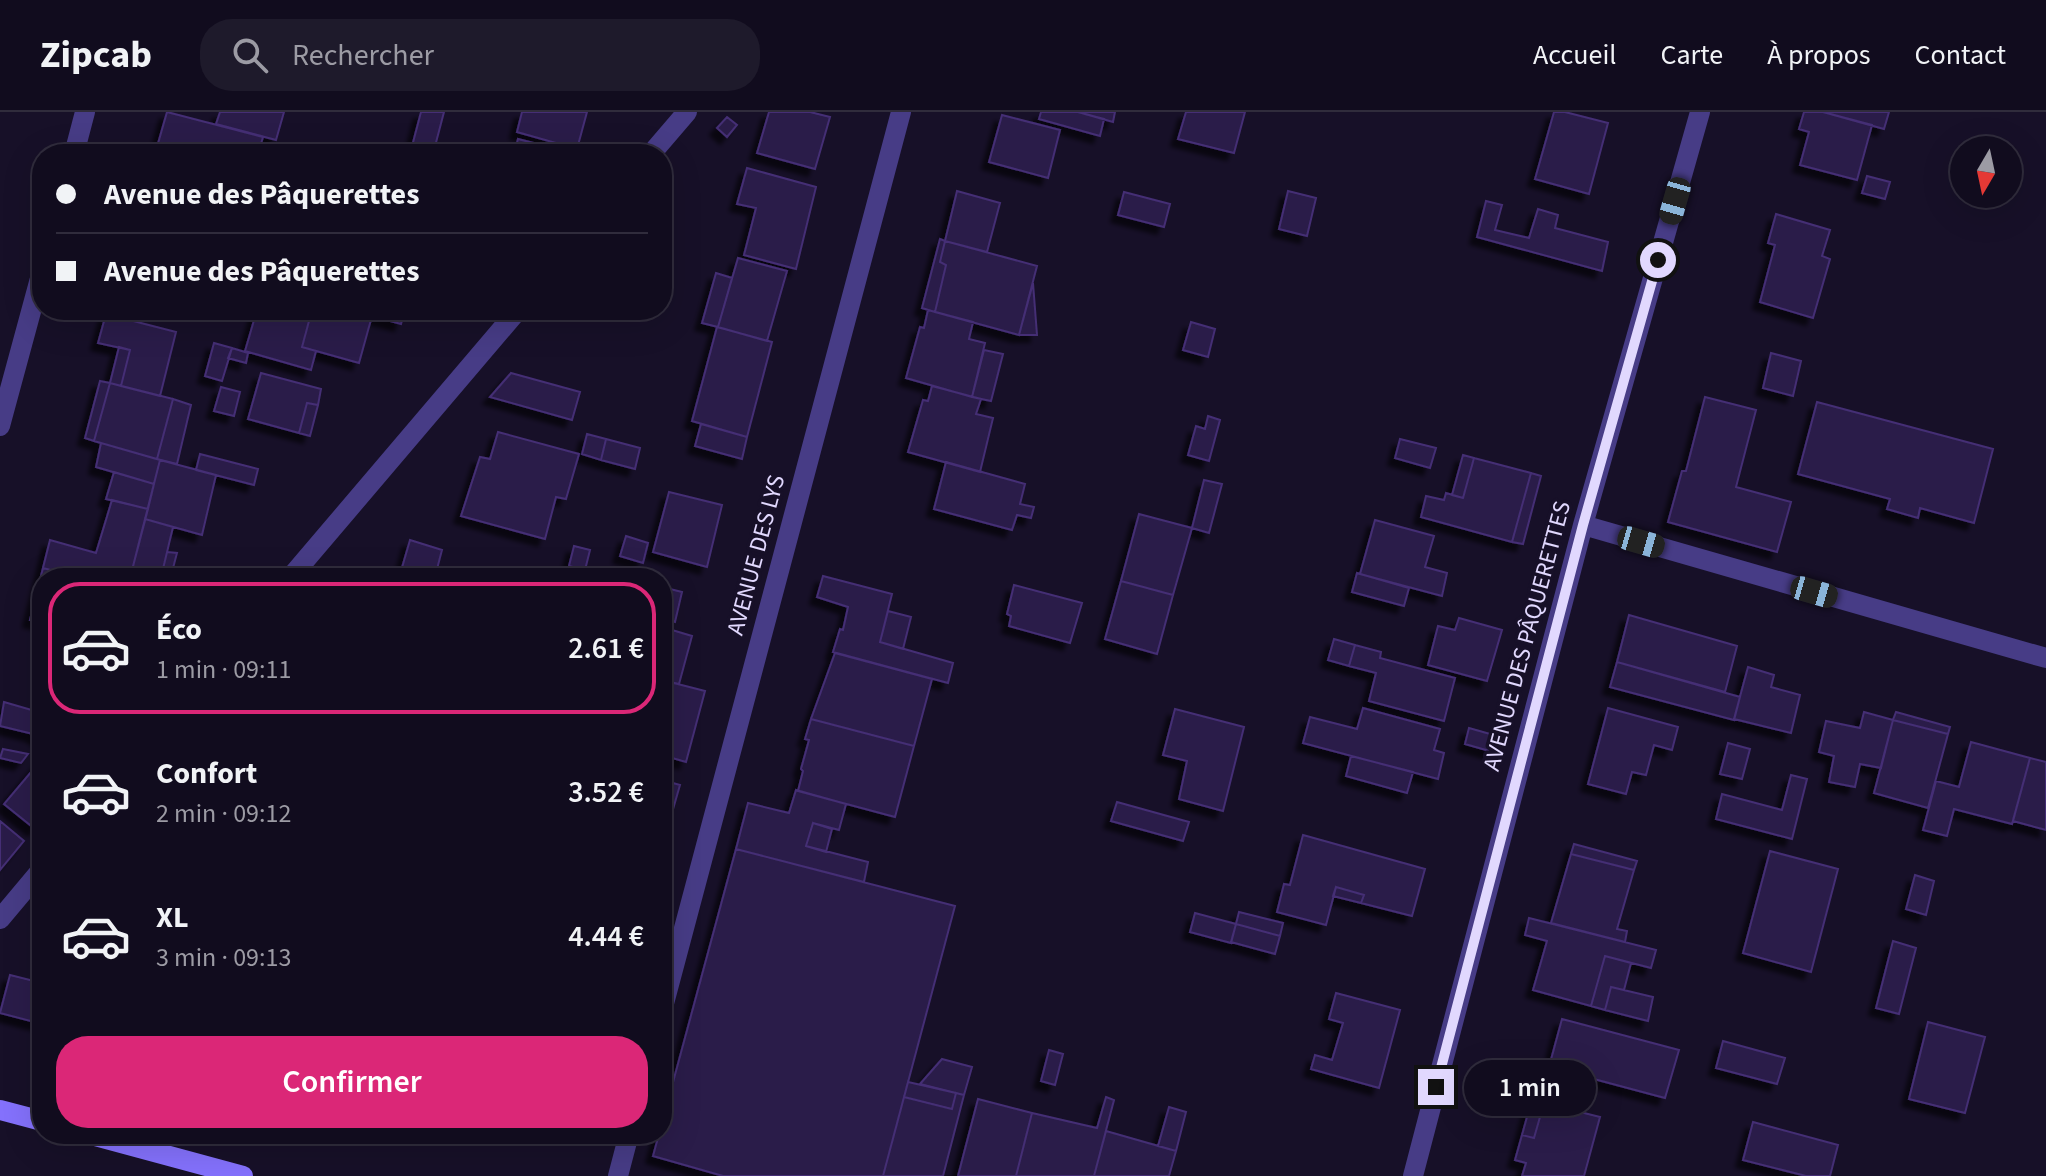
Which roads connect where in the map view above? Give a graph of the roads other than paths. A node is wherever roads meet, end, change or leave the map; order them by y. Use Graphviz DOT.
graph roads {
  1 [pos="85,112"];
  2 [pos="687,112"];
  3 [pos="901,112"];
  4 [pos="1700,112"];
  5 [pos="77,144"];
  6 [pos="660,144"];
  7 [pos="32,308"];
  8 [pos="509,320"];
  9 [pos="0,426"];
  10 [pos="1583,525"];
  11 [pos="299,568"];
  12 [pos="2046,658"];
  13 [pos="32,881"];
  14 [pos="0,919"];
  15 [pos="672,973"];
  16 [pos="0,1110"];
  17 [pos="32,1118"];
  18 [pos="125,1144"];
  19 [pos="626,1144"];
  20 [pos="243,1176"];
  21 [pos="618,1176"];
  22 [pos="1413,1176"];
  1 -- 5 [label="street"];
  2 -- 6 [label="street"];
  3 -- 15 [label="street, AVENUE DES LYS"];
  4 -- 10 [label="street, AVENUE DES PÂQUERETTES"];
  7 -- 9 [label="street"];
  8 -- 11 [label="street"];
  10 -- 12 [label="street"];
  10 -- 22 [label="street, AVENUE DES PÂQUERETTES"];
  13 -- 14 [label="street"];
  16 -- 17 [label="main road"];
  18 -- 20 [label="main road"];
  19 -- 21 [label="street"];
}
